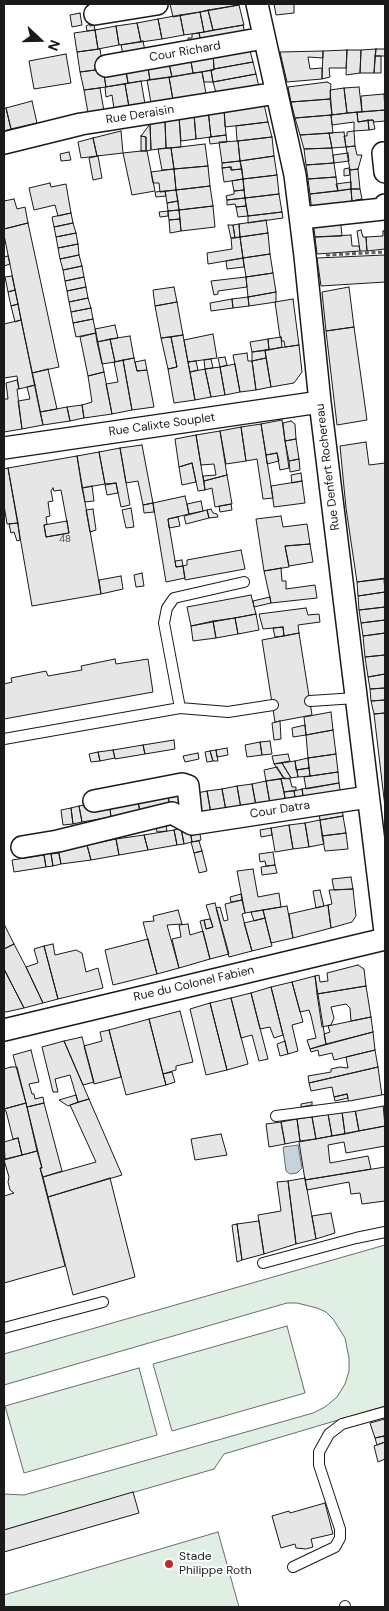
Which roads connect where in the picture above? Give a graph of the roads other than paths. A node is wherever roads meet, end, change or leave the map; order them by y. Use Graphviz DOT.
graph roads {
  1 [pos="157,4"];
  2 [pos="257,4"];
  3 [pos="95,14"];
  4 [pos="264,38"];
  5 [pos="106,66"];
  6 [pos="277,93"];
  7 [pos="4,143"];
  8 [pos="385,205"];
  9 [pos="301,218"];
  10 [pos="320,402"];
  11 [pos="4,448"];
  12 [pos="244,582"];
  13 [pos="356,698"];
  14 [pos="310,701"];
  15 [pos="273,705"];
  16 [pos="180,708"];
  17 [pos="4,739"];
  18 [pos="368,797"];
  19 [pos="94,801"];
  20 [pos="192,824"];
  21 [pos="22,846"];
  22 [pos="385,932"];
  23 [pos="385,939"];
  24 [pos="4,1030"];
  25 [pos="385,1100"];
  26 [pos="276,1116"];
  27 [pos="385,1232"];
  28 [pos="263,1264"];
  29 [pos="102,1302"];
  30 [pos="4,1328"];
  31 [pos="385,1412"];
  32 [pos="293,1567"];
  1 -- 3 [label="street"];
  2 -- 4 [label="street, Rue Denfert Rochereau"];
  4 -- 5 [label="street, Cour Richard"];
  4 -- 6 [label="street, Rue Denfert Rochereau"];
  6 -- 7 [label="street, Rue Deraisin"];
  6 -- 9 [label="street, Rue Denfert Rochereau"];
  8 -- 9 [label="street"];
  9 -- 10 [label="street, Rue Denfert Rochereau"];
  10 -- 11 [label="street, Rue Calixte Souplet"];
  10 -- 13 [label="street, Rue Denfert Rochereau"];
  12 -- 16 [label="lane"];
  13 -- 14 [label="lane"];
  13 -- 18 [label="street, Rue Denfert Rochereau"];
  15 -- 16 [label="lane"];
  16 -- 17 [label="lane"];
  18 -- 20 [label="street, Cour Datra"];
  18 -- 22 [label="street, Rue Denfert Rochereau"];
  19 -- 20 [label="street"];
  20 -- 21 [label="street"];
  23 -- 24 [label="street, Rue du Colonel Fabien"];
  25 -- 26 [label="lane"];
  27 -- 28 [label="lane"];
  29 -- 30 [label="lane"];
  31 -- 32 [label="lane"];
}
